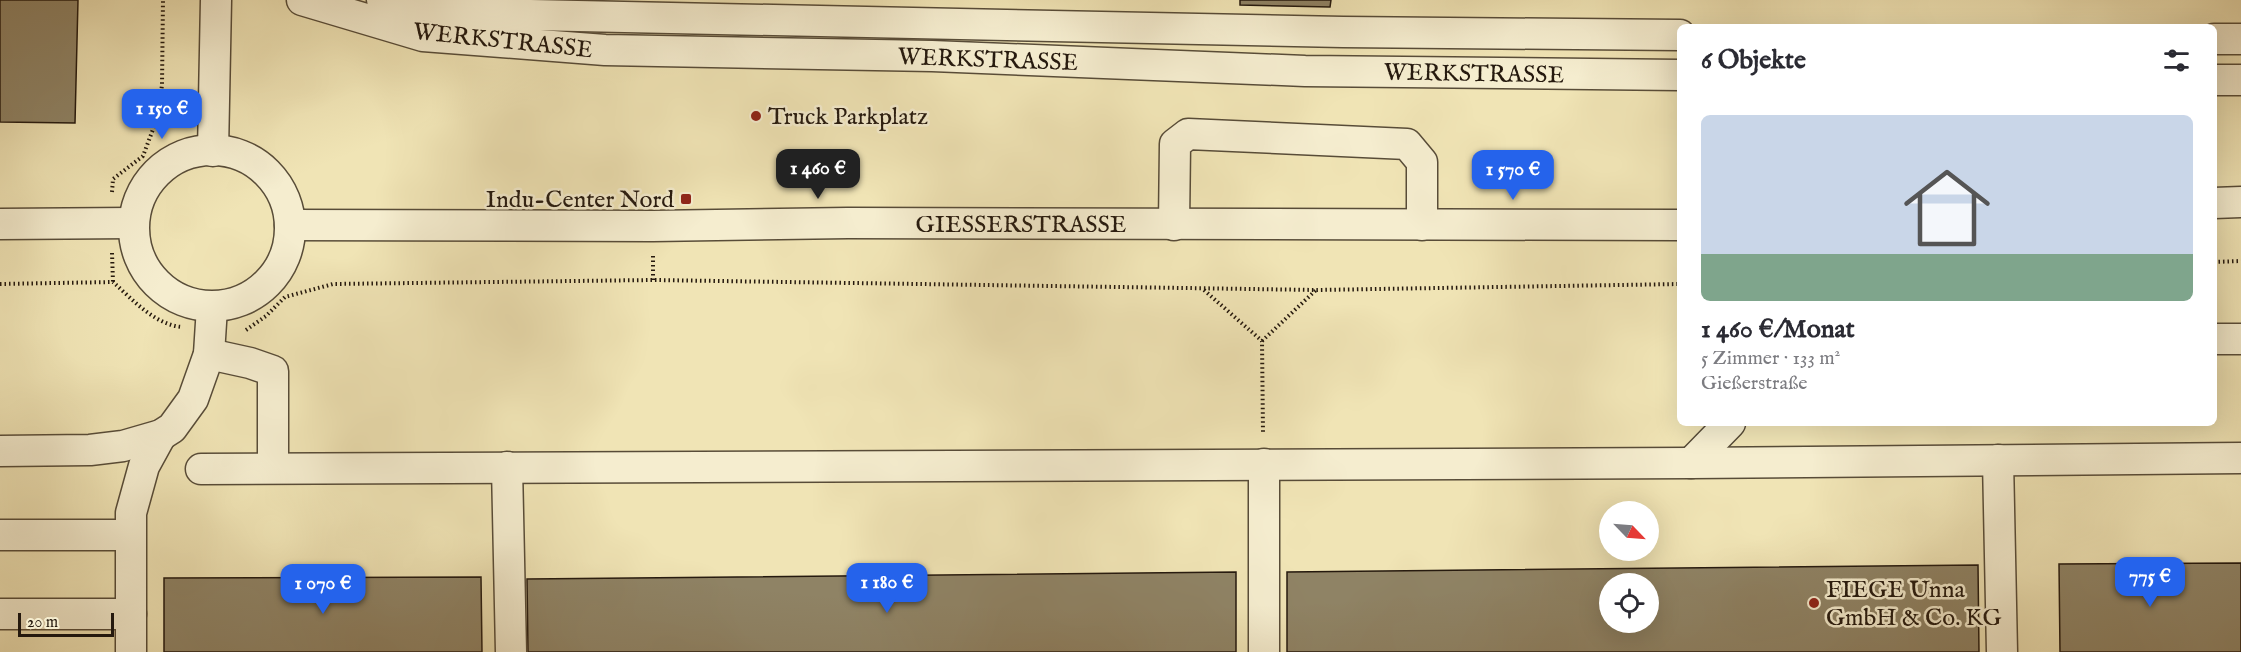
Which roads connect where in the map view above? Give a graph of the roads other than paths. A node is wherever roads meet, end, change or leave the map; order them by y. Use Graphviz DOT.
graph roads {
  1 [pos="216,0"];
  2 [pos="302,0"];
  3 [pos="382,0"];
  4 [pos="1677,35"];
  5 [pos="2217,39"];
  6 [pos="2241,39"];
  7 [pos="1677,75"];
  8 [pos="2217,80"];
  9 [pos="2241,80"];
  10 [pos="213,151"];
  11 [pos="2241,202"];
  12 [pos="2217,203"];
  13 [pos="122,223"];
  14 [pos="0,224"];
  15 [pos="290,225"];
  16 [pos="1174,225"];
  17 [pos="1422,225"];
  18 [pos="1677,225"];
  19 [pos="211,330"];
  20 [pos="2217,339"];
  21 [pos="2241,339"];
  22 [pos="1727,426"];
  23 [pos="161,435"];
  24 [pos="0,451"];
  25 [pos="2241,458"];
  26 [pos="1998,460"];
  27 [pos="1691,463"];
  28 [pos="1264,464"];
  29 [pos="507,467"];
  30 [pos="273,468"];
  31 [pos="201,469"];
  32 [pos="0,535"];
  33 [pos="130,535"];
  34 [pos="0,614"];
  35 [pos="130,614"];
  36 [pos="131,652"];
  37 [pos="511,652"];
  38 [pos="1264,652"];
  39 [pos="2002,652"];
  1 -- 10 [label="street"];
  2 -- 7 [label="street, WERKSTRASSE"];
  3 -- 4 [label="street"];
  5 -- 6 [label="street"];
  8 -- 9 [label="street"];
  10 -- 13 [label="street"];
  10 -- 15 [label="street"];
  11 -- 12 [label="street"];
  13 -- 14 [label="street"];
  13 -- 19 [label="street"];
  15 -- 16 [label="street, GIESSERSTRASSE"];
  15 -- 19 [label="street"];
  16 -- 17 [label="street, GIESSERSTRASSE"];
  16 -- 17 [label="street"];
  17 -- 18 [label="street, GIESSERSTRASSE"];
  19 -- 23 [label="street"];
  19 -- 30 [label="street"];
  20 -- 21 [label="street"];
  22 -- 27 [label="street"];
  23 -- 24 [label="street"];
  23 -- 33 [label="street"];
  25 -- 26 [label="street"];
  26 -- 27 [label="street"];
  26 -- 39 [label="street"];
  27 -- 28 [label="street"];
  28 -- 29 [label="street"];
  28 -- 38 [label="street"];
  29 -- 30 [label="street"];
  29 -- 37 [label="street"];
  30 -- 31 [label="street"];
  32 -- 33 [label="street"];
  33 -- 35 [label="street"];
  34 -- 35 [label="street"];
  35 -- 36 [label="street"];
}
